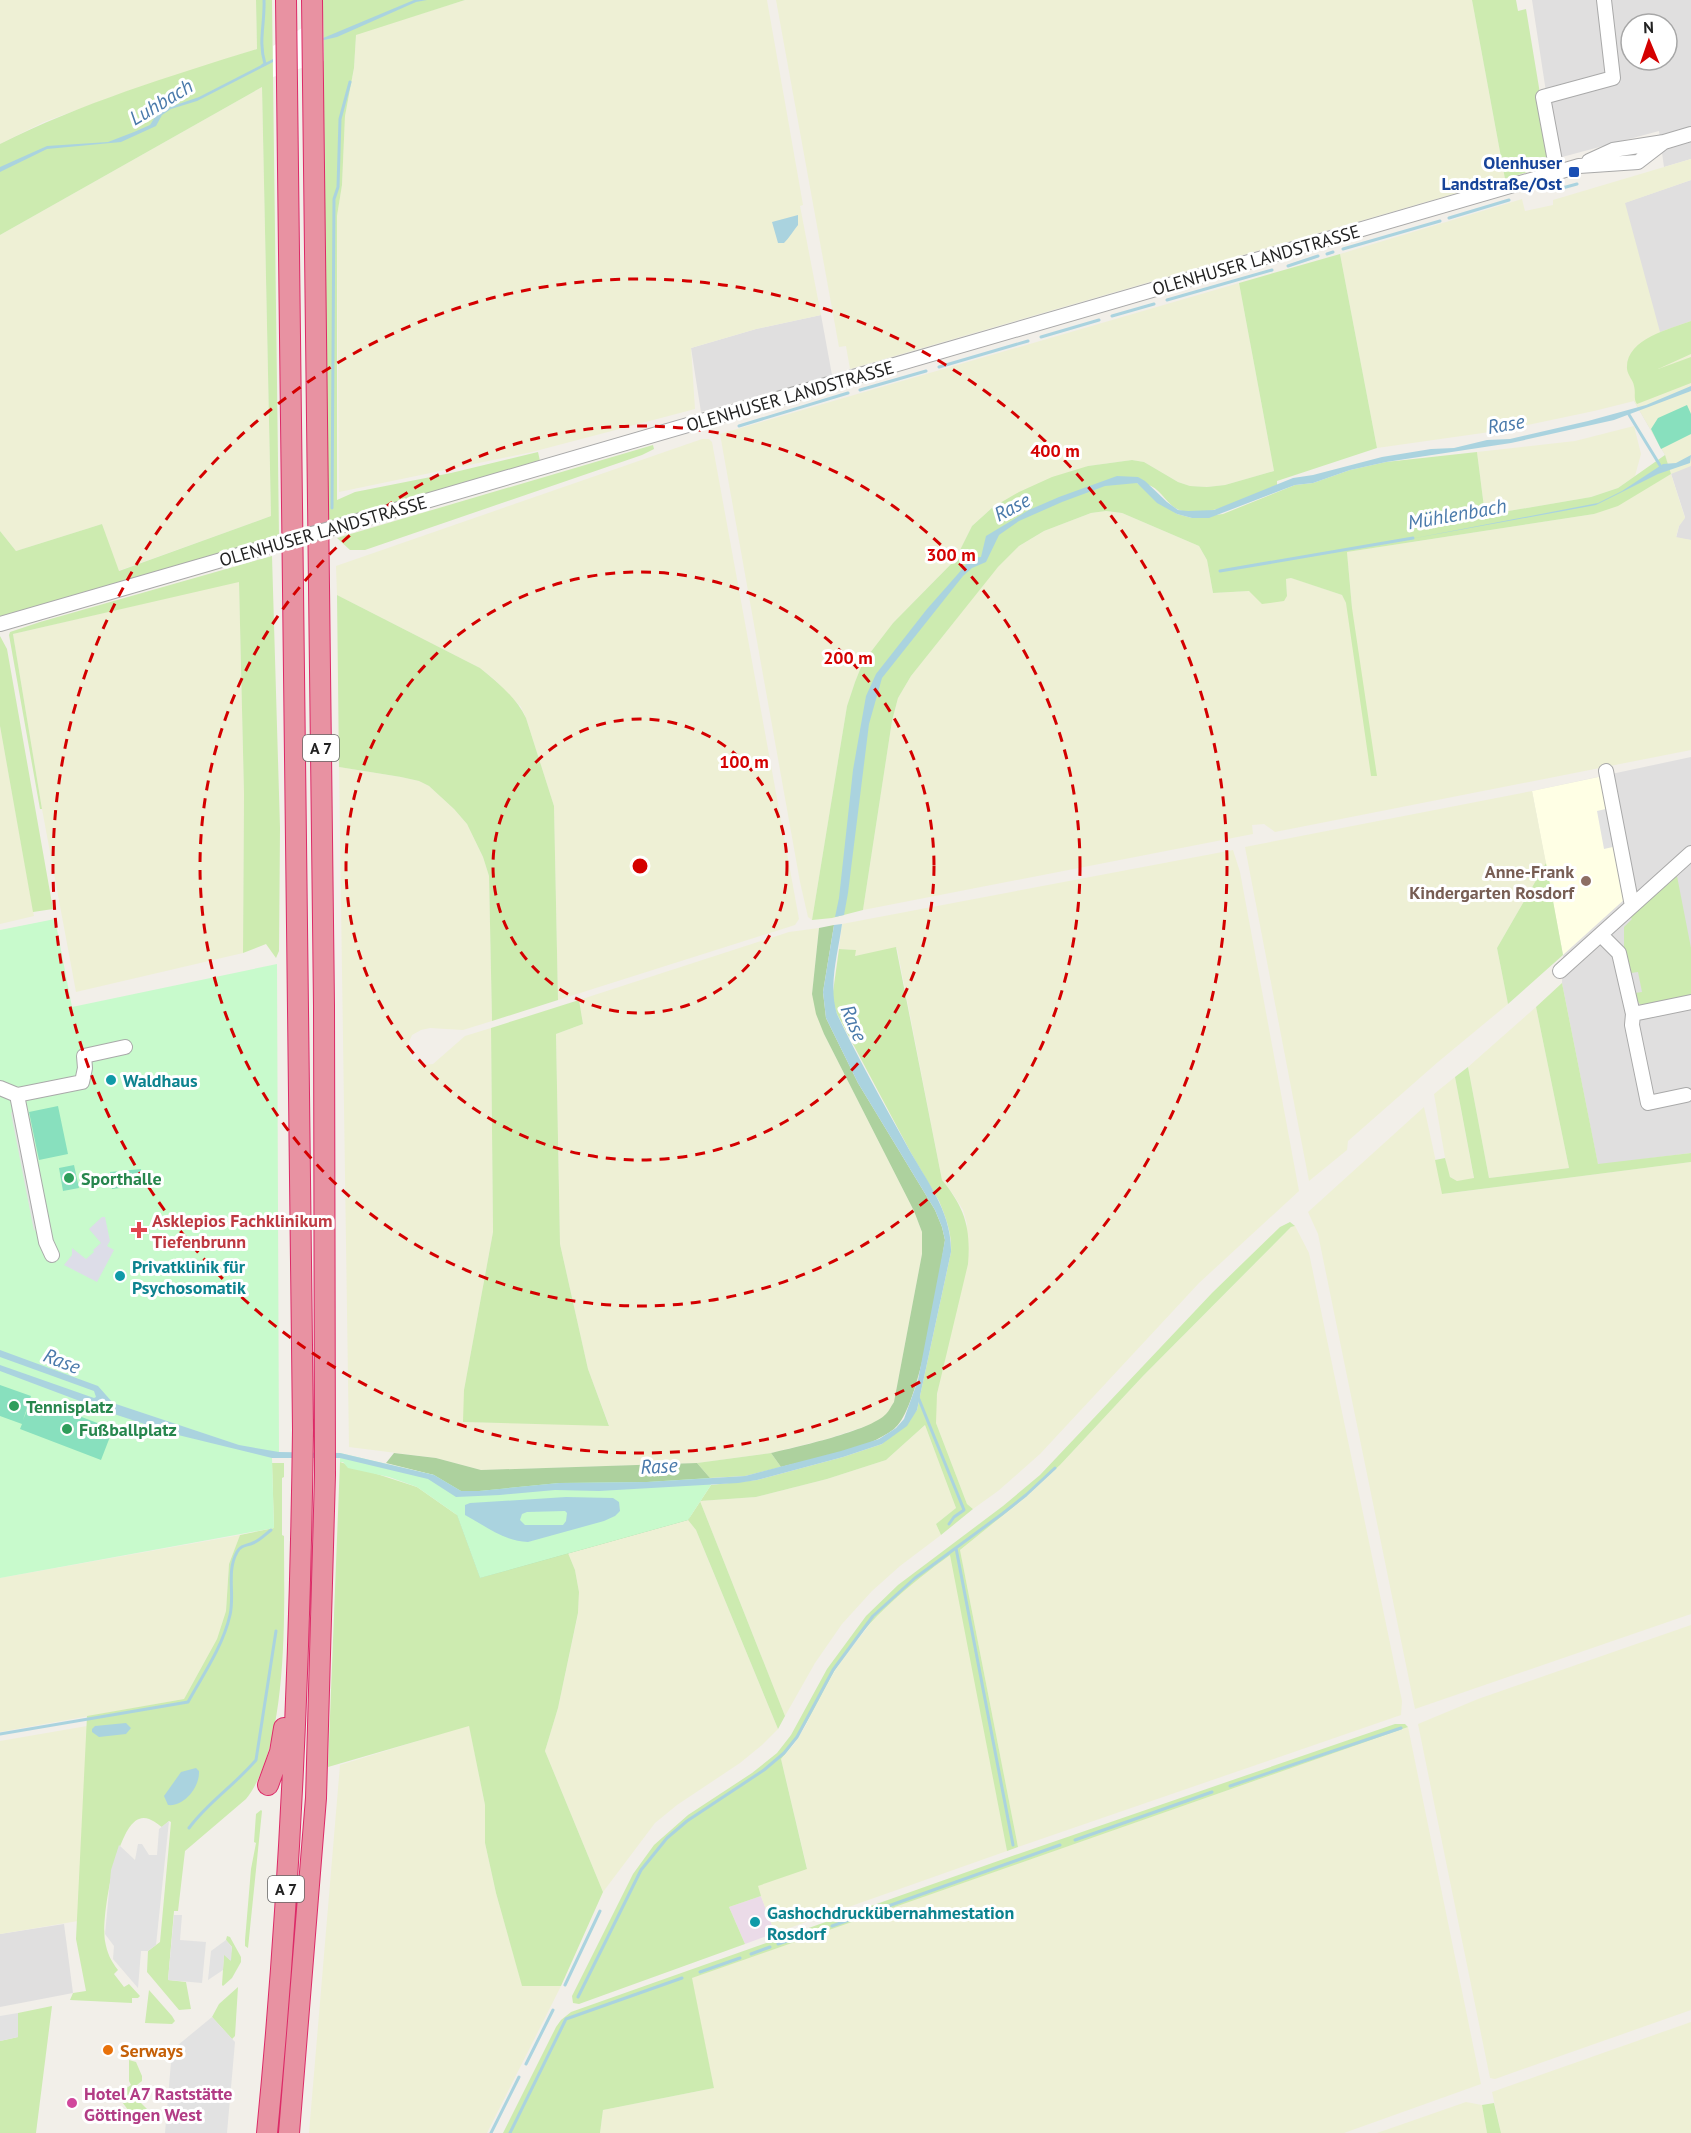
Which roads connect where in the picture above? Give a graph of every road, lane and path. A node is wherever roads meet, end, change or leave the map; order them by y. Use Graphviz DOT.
graph roads {
  1 [pos="286,0"];
  2 [pos="312,0"];
  3 [pos="1604,0"];
  4 [pos="1691,134"];
  5 [pos="1557,172"];
  6 [pos="0,624"];
  7 [pos="1606,771"];
  8 [pos="1691,852"];
  9 [pos="1632,906"];
  10 [pos="1600,935"];
  11 [pos="1560,971"];
  12 [pos="1691,1002"];
  13 [pos="1633,1014"];
  14 [pos="125,1047"];
  15 [pos="0,1088"];
  16 [pos="17,1095"];
  17 [pos="1686,1095"];
  18 [pos="52,1255"];
  19 [pos="298,1645"];
  20 [pos="268,1785"];
  21 [pos="267,2133"];
  22 [pos="289,2133"];
  1 -- 19 [label="highway, A 7"];
  2 -- 22 [label="highway, A 7"];
  3 -- 5 [label="street"];
  4 -- 5 [label="street, OLENHUSER LANDSTRASSE"];
  5 -- 6 [label="street, OLENHUSER LANDSTRASSE, bridge"];
  7 -- 9 [label="street"];
  8 -- 9 [label="street"];
  9 -- 10 [label="street"];
  10 -- 11 [label="street"];
  10 -- 13 [label="street"];
  12 -- 13 [label="street"];
  13 -- 17 [label="street"];
  14 -- 16 [label="street"];
  15 -- 16 [label="street"];
  16 -- 18 [label="street"];
  19 -- 20 [label="highway"];
  19 -- 21 [label="highway, A 7"];
}
